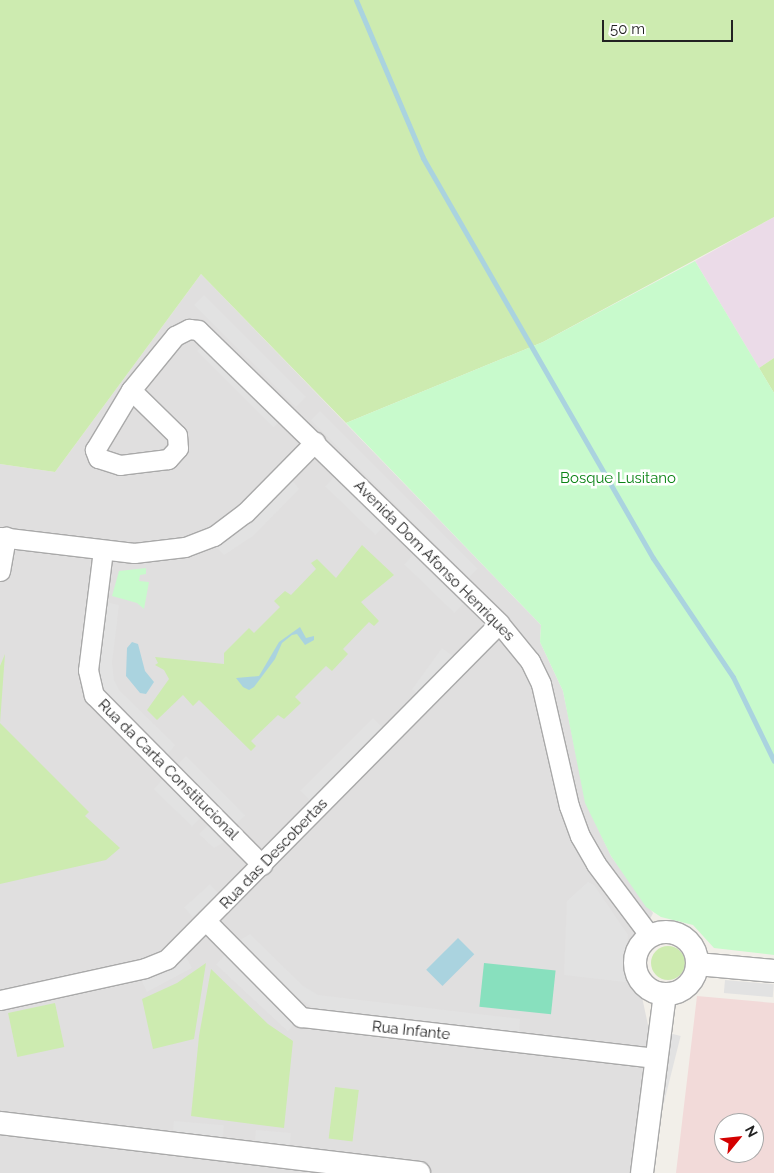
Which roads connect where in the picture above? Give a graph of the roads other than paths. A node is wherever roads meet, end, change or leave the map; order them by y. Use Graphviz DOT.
graph roads {
  1 [pos="132,390"];
  2 [pos="316,442"];
  3 [pos="3,537"];
  4 [pos="103,550"];
  5 [pos="0,571"];
  6 [pos="499,624"];
  7 [pos="262,865"];
  8 [pos="207,922"];
  9 [pos="650,936"];
  10 [pos="697,964"];
  11 [pos="774,972"];
  12 [pos="665,994"];
  13 [pos="0,1000"];
  14 [pos="655,1058"];
  15 [pos="0,1123"];
  16 [pos="419,1173"];
  17 [pos="642,1173"];
  1 -- 1 [label="street"];
  1 -- 2 [label="street, Avenida Dom Afonso Henriques"];
  2 -- 4 [label="street"];
  2 -- 6 [label="street, Avenida Dom Afonso Henriques"];
  3 -- 4 [label="street"];
  3 -- 5 [label="street"];
  4 -- 7 [label="street, Rua da Carta Constitucional"];
  6 -- 7 [label="street, Rua das Descobertas"];
  6 -- 9 [label="street, Avenida Dom Afonso Henriques"];
  7 -- 8 [label="street, Rua das Descobertas"];
  8 -- 13 [label="street, Rua das Descobertas"];
  8 -- 14 [label="street, Rua Infante"];
  9 -- 10 [label="street"];
  9 -- 12 [label="street"];
  10 -- 11 [label="street"];
  10 -- 12 [label="street"];
  12 -- 14 [label="street"];
  14 -- 17 [label="street"];
  15 -- 16 [label="street"];
}
